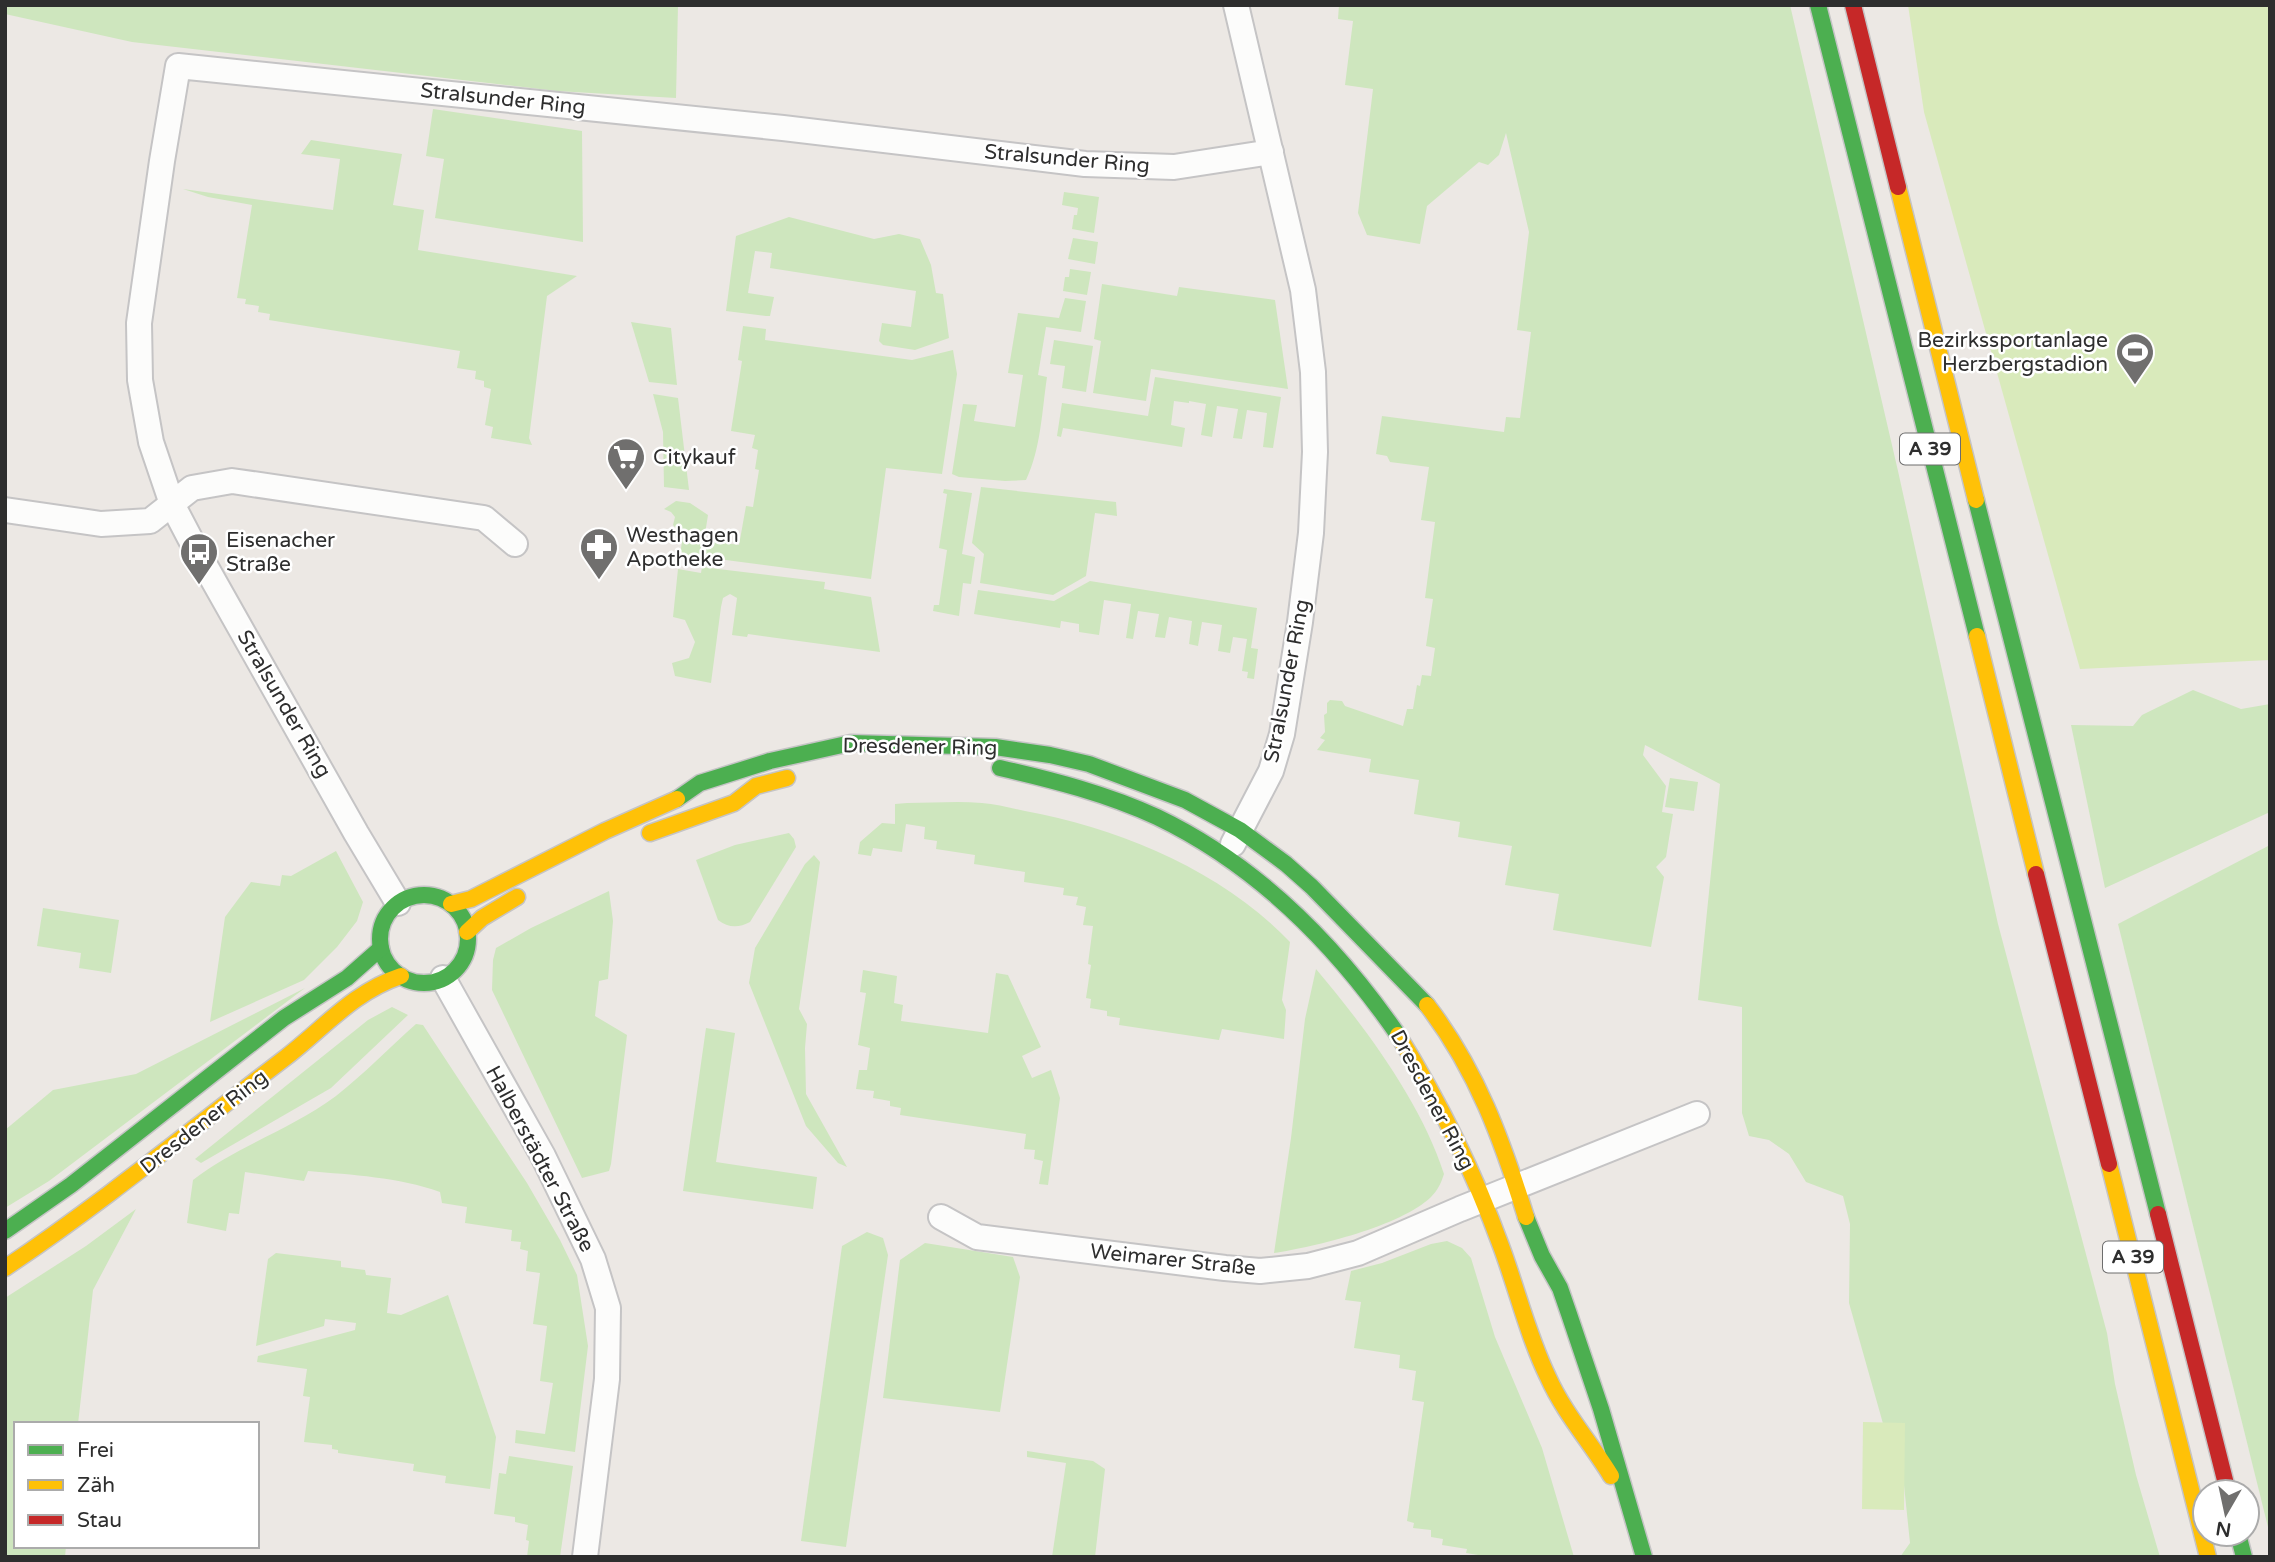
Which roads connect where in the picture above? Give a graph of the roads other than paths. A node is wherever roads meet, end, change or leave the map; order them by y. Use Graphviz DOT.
graph roads {
  1 [pos="1236,5"];
  2 [pos="1818,5"];
  3 [pos="1853,5"];
  4 [pos="1271,152"];
  5 [pos="172,505"];
  6 [pos="5,510"];
  7 [pos="515,544"];
  8 [pos="984,766"];
  9 [pos="805,773"];
  10 [pos="1240,830"];
  11 [pos="640,837"];
  12 [pos="1226,856"];
  13 [pos="528,891"];
  14 [pos="398,903"];
  15 [pos="451,904"];
  16 [pos="467,932"];
  17 [pos="381,948"];
  18 [pos="401,976"];
  19 [pos="443,978"];
  20 [pos="1697,1114"];
  21 [pos="1517,1186"];
  22 [pos="1483,1200"];
  23 [pos="941,1217"];
  24 [pos="5,1231"];
  25 [pos="5,1268"];
  26 [pos="2224,1478"];
  27 [pos="585,1557"];
  28 [pos="1635,1557"];
  29 [pos="1644,1557"];
  30 [pos="2208,1557"];
  1 -- 4 [label="street, Stralsunder Ring"];
  2 -- 30 [label="main road, A 39"];
  3 -- 26 [label="main road, A 39"];
  4 -- 5 [label="street, Stralsunder Ring"];
  4 -- 10 [label="street, Stralsunder Ring"];
  5 -- 6 [label="street"];
  5 -- 7 [label="street"];
  5 -- 14 [label="street, Stralsunder Ring"];
  8 -- 12 [label="main road, Dresdener Ring"];
  9 -- 11 [label="main road"];
  10 -- 12 [label="street"];
  10 -- 15 [label="main road, Dresdener Ring"];
  10 -- 21 [label="main road, Dresdener Ring"];
  12 -- 22 [label="main road, Dresdener Ring"];
  13 -- 16 [label="main road"];
  14 -- 15 [label="main road"];
  14 -- 17 [label="main road"];
  15 -- 16 [label="main road"];
  16 -- 19 [label="main road"];
  17 -- 18 [label="main road"];
  17 -- 24 [label="main road, Dresdener Ring"];
  18 -- 19 [label="main road, Dresdener Ring"];
  18 -- 25 [label="main road, Dresdener Ring"];
  19 -- 27 [label="street, Halberstädter Straße"];
  20 -- 21 [label="street"];
  21 -- 22 [label="street"];
  21 -- 29 [label="main road, Dresdener Ring"];
  22 -- 23 [label="street, Weimarer Straße"];
  22 -- 28 [label="main road, Dresdener Ring"];
}
